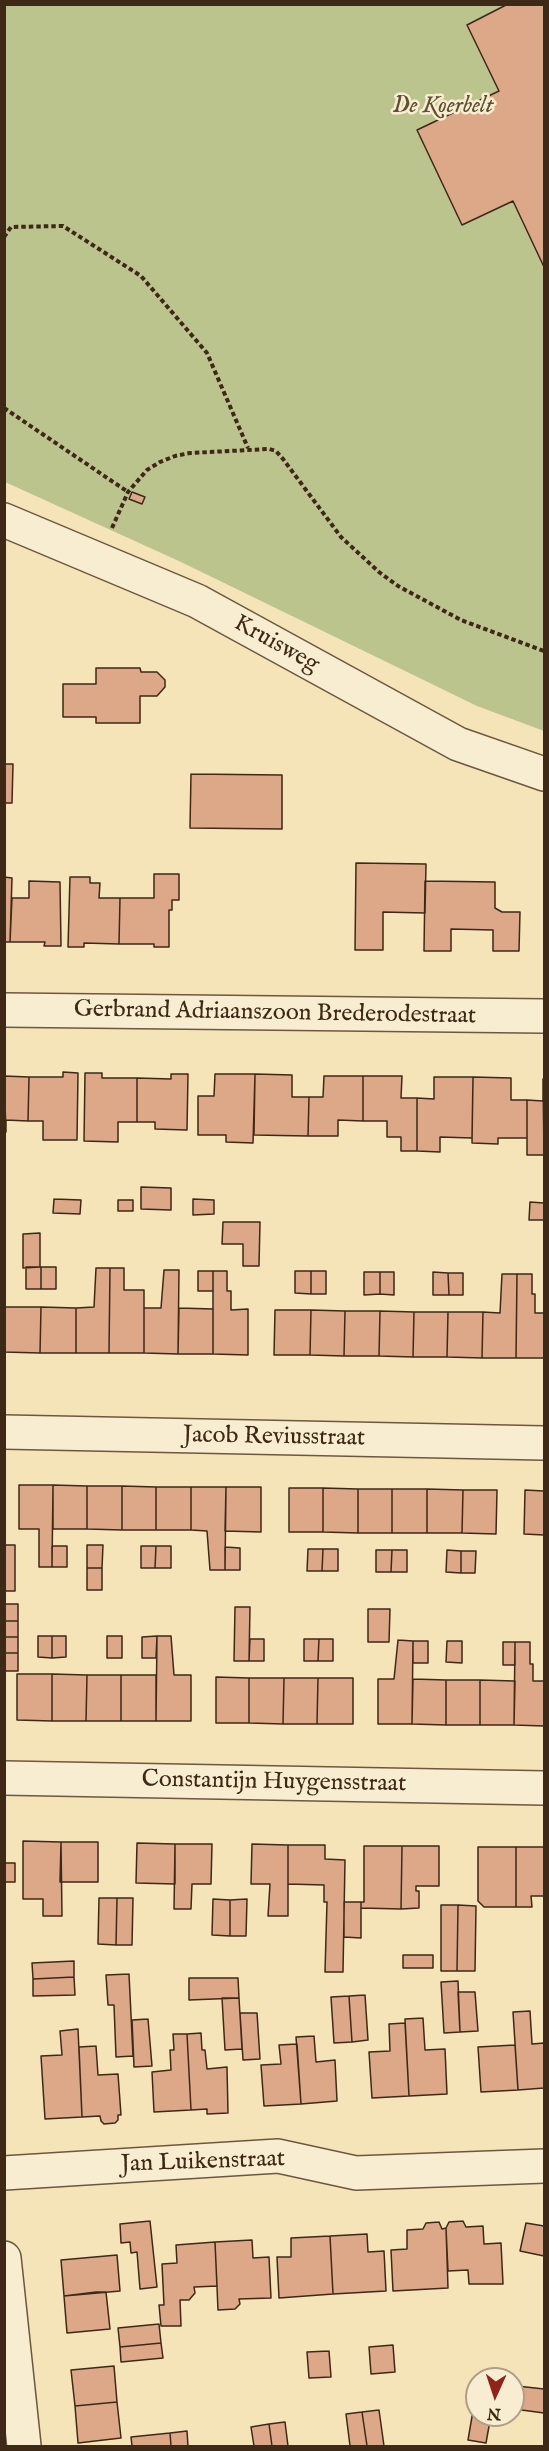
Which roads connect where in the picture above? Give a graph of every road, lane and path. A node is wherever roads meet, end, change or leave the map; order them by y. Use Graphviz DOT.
graph roads {
  1 [pos="4,237"];
  2 [pos="4,408"];
  3 [pos="248,448"];
  4 [pos="128,492"];
  5 [pos="4,520"];
  6 [pos="99,559"];
  7 [pos="544,651"];
  8 [pos="544,774"];
  9 [pos="4,1010"];
  10 [pos="544,1016"];
  11 [pos="4,1432"];
  12 [pos="544,1443"];
  13 [pos="4,1778"];
  14 [pos="544,1788"];
  15 [pos="544,2166"];
  16 [pos="4,2173"];
  17 [pos="4,2258"];
  18 [pos="24,2446"];
  1 -- 3 [label="path"];
  2 -- 4 [label="path"];
  3 -- 4 [label="path"];
  3 -- 7 [label="path"];
  4 -- 6 [label="path"];
  5 -- 6 [label="street, Kruisweg"];
  6 -- 8 [label="street, Kruisweg"];
  9 -- 10 [label="street, Gerbrand Adriaanszoon Brederodestraat"];
  11 -- 12 [label="street, Jacob Reviusstraat"];
  13 -- 14 [label="street, Constantijn Huygensstraat"];
  15 -- 16 [label="street, Jan Luikenstraat"];
  17 -- 18 [label="street"];
}
